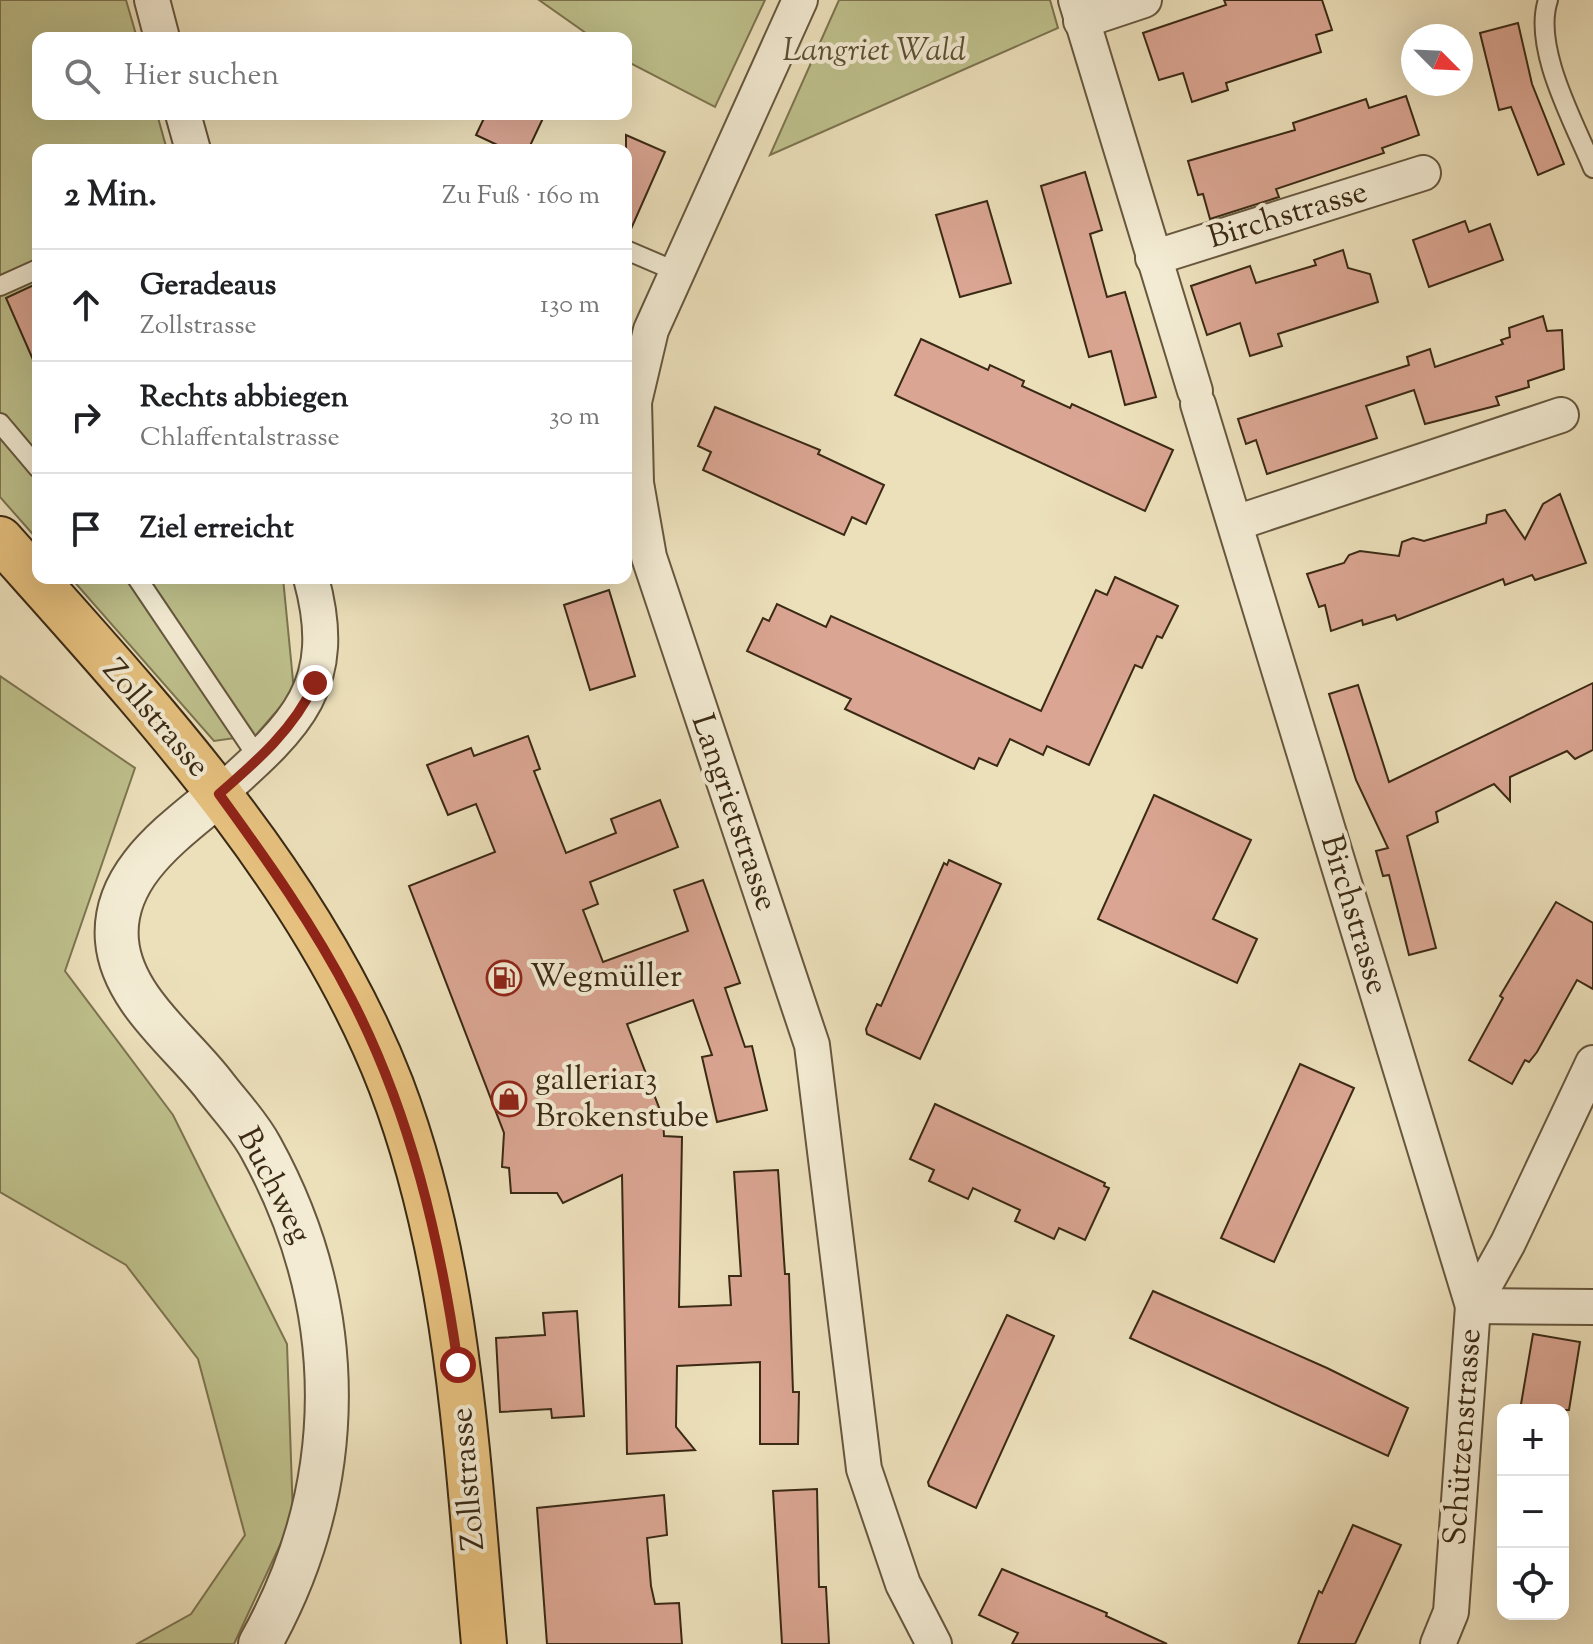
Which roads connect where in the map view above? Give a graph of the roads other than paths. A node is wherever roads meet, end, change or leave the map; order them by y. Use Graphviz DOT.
graph roads {
  1 [pos="152,0"];
  2 [pos="800,0"];
  3 [pos="1144,0"];
  4 [pos="1548,0"];
  5 [pos="1078,10"];
  6 [pos="160,32"];
  7 [pos="185,120"];
  8 [pos="191,144"];
  9 [pos="1593,168"];
  10 [pos="1423,173"];
  11 [pos="632,253"];
  12 [pos="1153,258"];
  13 [pos="675,271"];
  14 [pos="32,272"];
  15 [pos="0,286"];
  16 [pos="1561,415"];
  17 [pos="0,423"];
  18 [pos="32,461"];
  19 [pos="1236,523"];
  20 [pos="0,539"];
  21 [pos="32,576"];
  22 [pos="39,584"];
  23 [pos="141,584"];
  24 [pos="312,584"];
  25 [pos="259,759"];
  26 [pos="219,794"];
  27 [pos="1593,1063"];
  28 [pos="1473,1306"];
  29 [pos="1593,1307"];
  30 [pos="930,1642"];
  31 [pos="260,1644"];
  32 [pos="484,1644"];
  33 [pos="1438,1644"];
  1 -- 6 [label="street"];
  2 -- 13 [label="street, Langrietstrasse"];
  3 -- 5 [label="street, Birchstrasse"];
  4 -- 9 [label="lane"];
  5 -- 12 [label="street, Birchstrasse"];
  7 -- 8 [label="street"];
  10 -- 12 [label="street, Birchstrasse"];
  11 -- 13 [label="lane"];
  12 -- 19 [label="street, Birchstrasse"];
  13 -- 30 [label="street, Langrietstrasse"];
  14 -- 15 [label="lane"];
  16 -- 19 [label="street"];
  17 -- 18 [label="lane"];
  19 -- 28 [label="street, Birchstrasse"];
  20 -- 21 [label="main road, Zollstrasse"];
  22 -- 26 [label="main road, Zollstrasse"];
  23 -- 25 [label="lane"];
  24 -- 25 [label="street"];
  25 -- 26 [label="street"];
  26 -- 31 [label="street, Buchweg"];
  26 -- 32 [label="main road, Zollstrasse"];
  27 -- 28 [label="street, Schützenstrasse"];
  28 -- 29 [label="street"];
  28 -- 33 [label="street, Schützenstrasse"];
}
